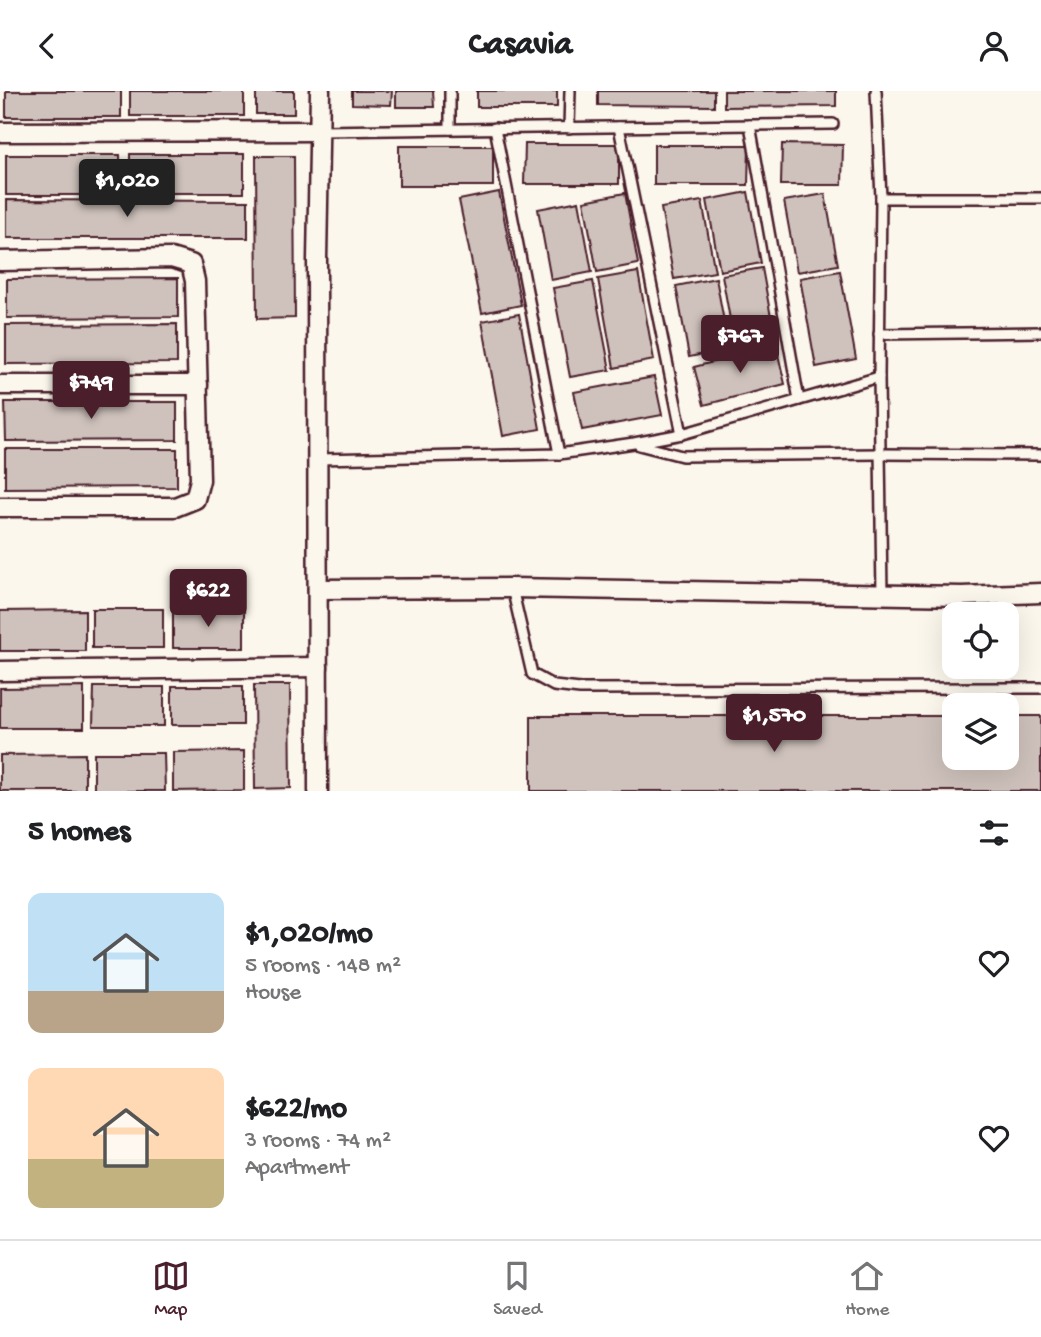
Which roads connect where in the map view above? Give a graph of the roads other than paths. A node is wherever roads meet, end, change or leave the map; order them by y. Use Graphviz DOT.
graph roads {
  1 [pos="320,91"];
  2 [pos="450,91"];
  3 [pos="569,91"];
  4 [pos="876,91"];
  5 [pos="833,124"];
  6 [pos="750,125"];
  7 [pos="619,127"];
  8 [pos="495,128"];
  9 [pos="569,128"];
  10 [pos="450,129"];
  11 [pos="320,131"];
  12 [pos="0,132"];
  13 [pos="881,198"];
  14 [pos="1041,198"];
  15 [pos="0,261"];
  16 [pos="1041,332"];
  17 [pos="879,334"];
  18 [pos="879,377"];
  19 [pos="0,385"];
  20 [pos="198,385"];
  21 [pos="799,400"];
  22 [pos="682,434"];
  23 [pos="634,443"];
  24 [pos="559,454"];
  25 [pos="880,454"];
  26 [pos="1041,455"];
  27 [pos="318,459"];
  28 [pos="0,507"];
  29 [pos="512,588"];
  30 [pos="318,589"];
  31 [pos="1041,593"];
  32 [pos="882,595"];
  33 [pos="318,667"];
  34 [pos="0,671"];
  35 [pos="1041,688"];
  36 [pos="318,791"];
  1 -- 11 [label="street"];
  2 -- 10 [label="lane"];
  3 -- 9 [label="lane"];
  4 -- 13 [label="lane"];
  5 -- 6 [label="lane"];
  6 -- 7 [label="lane"];
  6 -- 21 [label="lane"];
  7 -- 9 [label="lane"];
  7 -- 22 [label="lane"];
  8 -- 9 [label="lane"];
  8 -- 10 [label="lane"];
  8 -- 24 [label="lane"];
  10 -- 11 [label="lane"];
  11 -- 12 [label="street"];
  11 -- 27 [label="street"];
  13 -- 14 [label="lane"];
  13 -- 17 [label="lane"];
  15 -- 20 [label="street"];
  16 -- 17 [label="lane"];
  17 -- 18 [label="lane"];
  18 -- 21 [label="lane"];
  18 -- 25 [label="lane"];
  19 -- 20 [label="street"];
  20 -- 28 [label="street"];
  21 -- 22 [label="lane"];
  22 -- 23 [label="lane"];
  23 -- 24 [label="lane"];
  23 -- 25 [label="lane"];
  24 -- 27 [label="lane"];
  25 -- 26 [label="lane"];
  25 -- 32 [label="lane"];
  27 -- 30 [label="street"];
  29 -- 30 [label="street"];
  29 -- 32 [label="street"];
  29 -- 35 [label="lane"];
  30 -- 33 [label="street"];
  31 -- 32 [label="street"];
  33 -- 34 [label="street"];
  33 -- 36 [label="street"];
}
